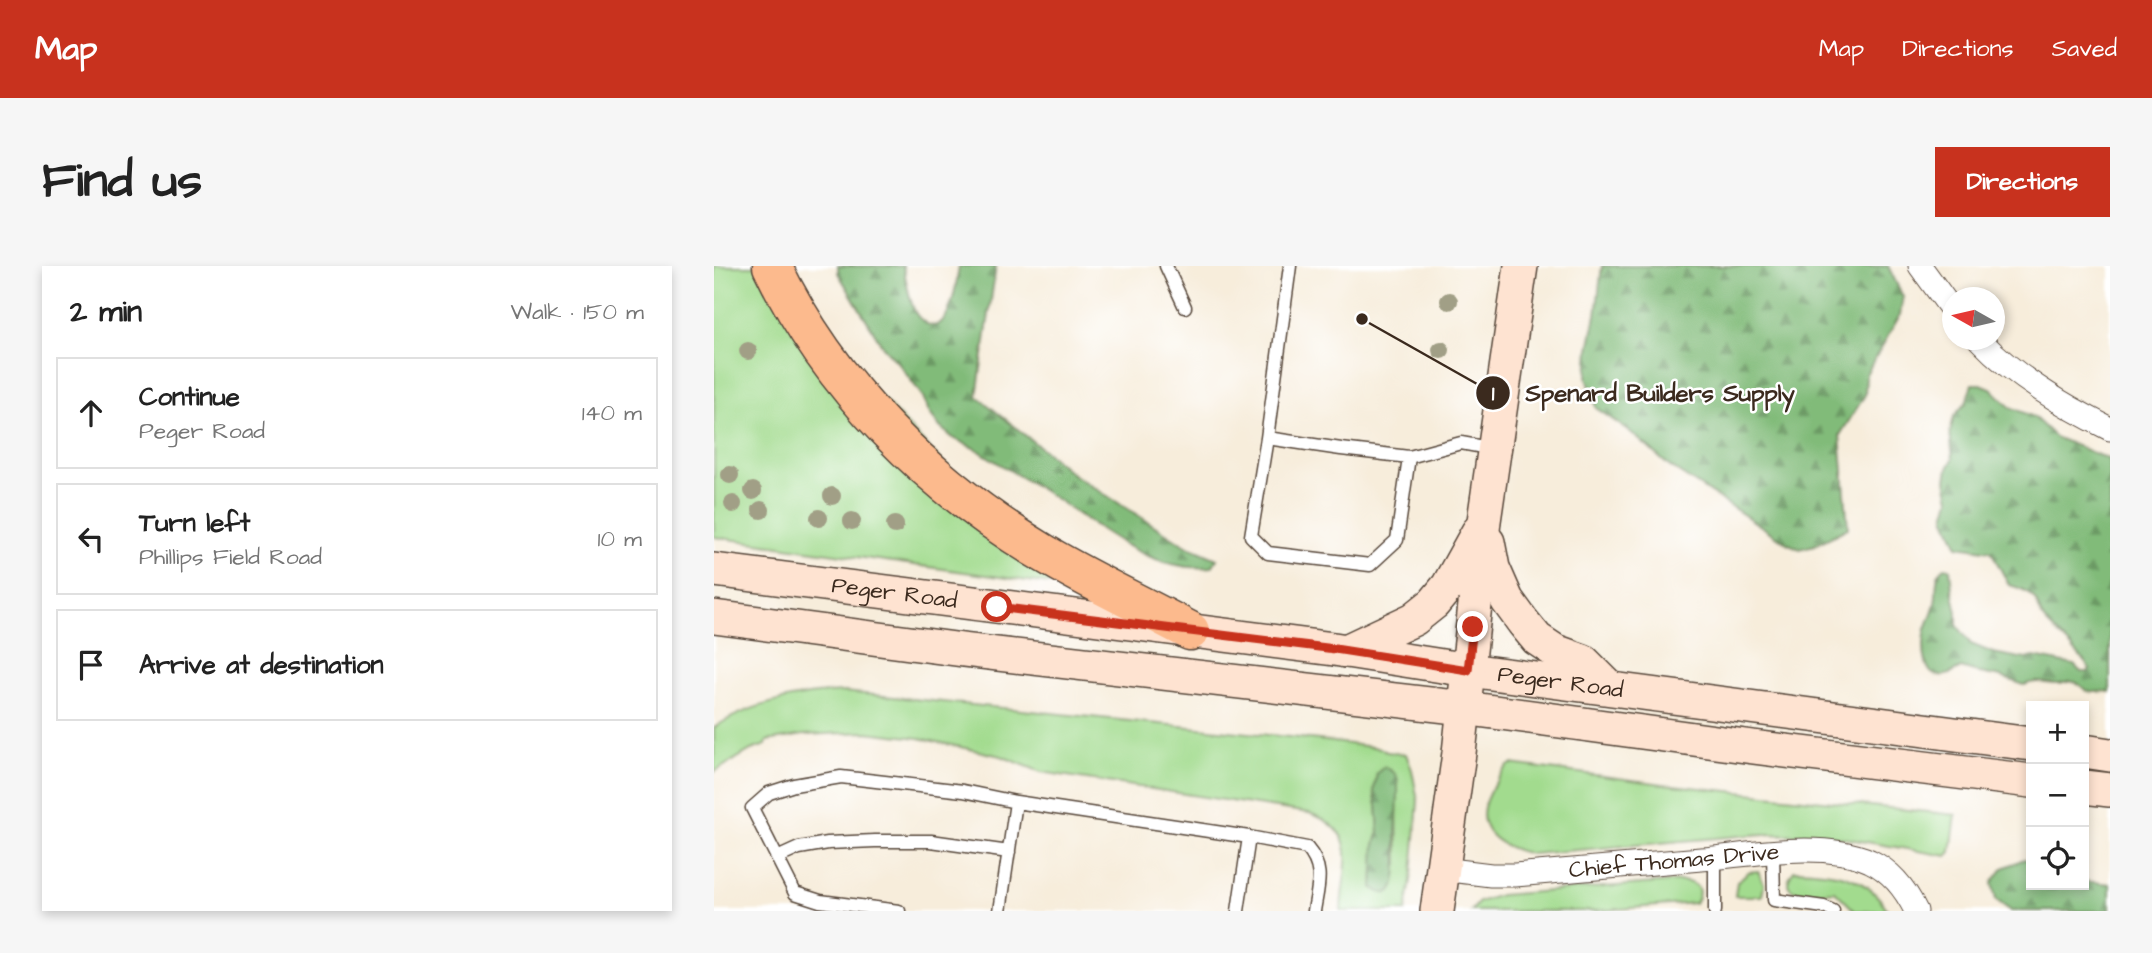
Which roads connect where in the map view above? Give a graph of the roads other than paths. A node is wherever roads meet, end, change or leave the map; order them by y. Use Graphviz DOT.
graph roads {
  1 [pos="772,266"];
  2 [pos="1166,266"];
  3 [pos="1290,266"];
  4 [pos="1521,266"];
  5 [pos="1920,266"];
  6 [pos="1942,296"];
  7 [pos="1185,306"];
  8 [pos="1992,350"];
  9 [pos="2110,429"];
  10 [pos="1267,438"];
  11 [pos="1494,449"];
  12 [pos="1409,457"];
  13 [pos="1484,521"];
  14 [pos="714,570"];
  15 [pos="714,617"];
  16 [pos="1190,631"];
  17 [pos="1346,651"];
  18 [pos="1468,670"];
  19 [pos="1610,688"];
  20 [pos="1464,708"];
  21 [pos="2026,743"];
  22 [pos="2089,752"];
  23 [pos="2110,755"];
  24 [pos="2026,781"];
  25 [pos="2089,788"];
  26 [pos="2110,790"];
  27 [pos="1016,802"];
  28 [pos="1249,837"];
  29 [pos="1773,851"];
  30 [pos="1009,852"];
  31 [pos="777,858"];
  32 [pos="1715,858"];
  33 [pos="1442,869"];
  34 [pos="1773,906"];
  35 [pos="900,911"];
  36 [pos="1000,911"];
  37 [pos="1238,911"];
  38 [pos="1314,911"];
  39 [pos="1437,911"];
  40 [pos="1715,911"];
  41 [pos="1833,911"];
  42 [pos="1916,911"];
  1 -- 16 [label="highway"];
  2 -- 7 [label="lane"];
  3 -- 10 [label="lane"];
  4 -- 11 [label="main road"];
  5 -- 6 [label="street"];
  8 -- 9 [label="street"];
  10 -- 12 [label="lane"];
  10 -- 12 [label="lane"];
  11 -- 12 [label="lane"];
  11 -- 13 [label="main road"];
  13 -- 17 [label="main road"];
  13 -- 18 [label="main road"];
  13 -- 19 [label="main road"];
  14 -- 16 [label="main road, Peger Road"];
  15 -- 20 [label="main road, Peger Road"];
  16 -- 17 [label="main road, Peger Road"];
  17 -- 18 [label="main road, Peger Road"];
  18 -- 19 [label="main road, Peger Road"];
  18 -- 20 [label="main road"];
  19 -- 21 [label="main road, Peger Road"];
  20 -- 24 [label="main road, Peger Road"];
  20 -- 33 [label="main road"];
  22 -- 23 [label="main road"];
  25 -- 26 [label="main road"];
  27 -- 28 [label="lane"];
  27 -- 30 [label="lane"];
  27 -- 31 [label="lane"];
  28 -- 37 [label="lane"];
  28 -- 38 [label="lane"];
  29 -- 32 [label="street, Chief Thomas Drive"];
  29 -- 34 [label="lane"];
  29 -- 42 [label="street, Chief Thomas Drive"];
  30 -- 31 [label="lane"];
  30 -- 36 [label="lane"];
  31 -- 35 [label="lane"];
  32 -- 33 [label="street, Chief Thomas Drive"];
  32 -- 40 [label="lane"];
  33 -- 39 [label="main road"];
  34 -- 41 [label="lane"];
}
